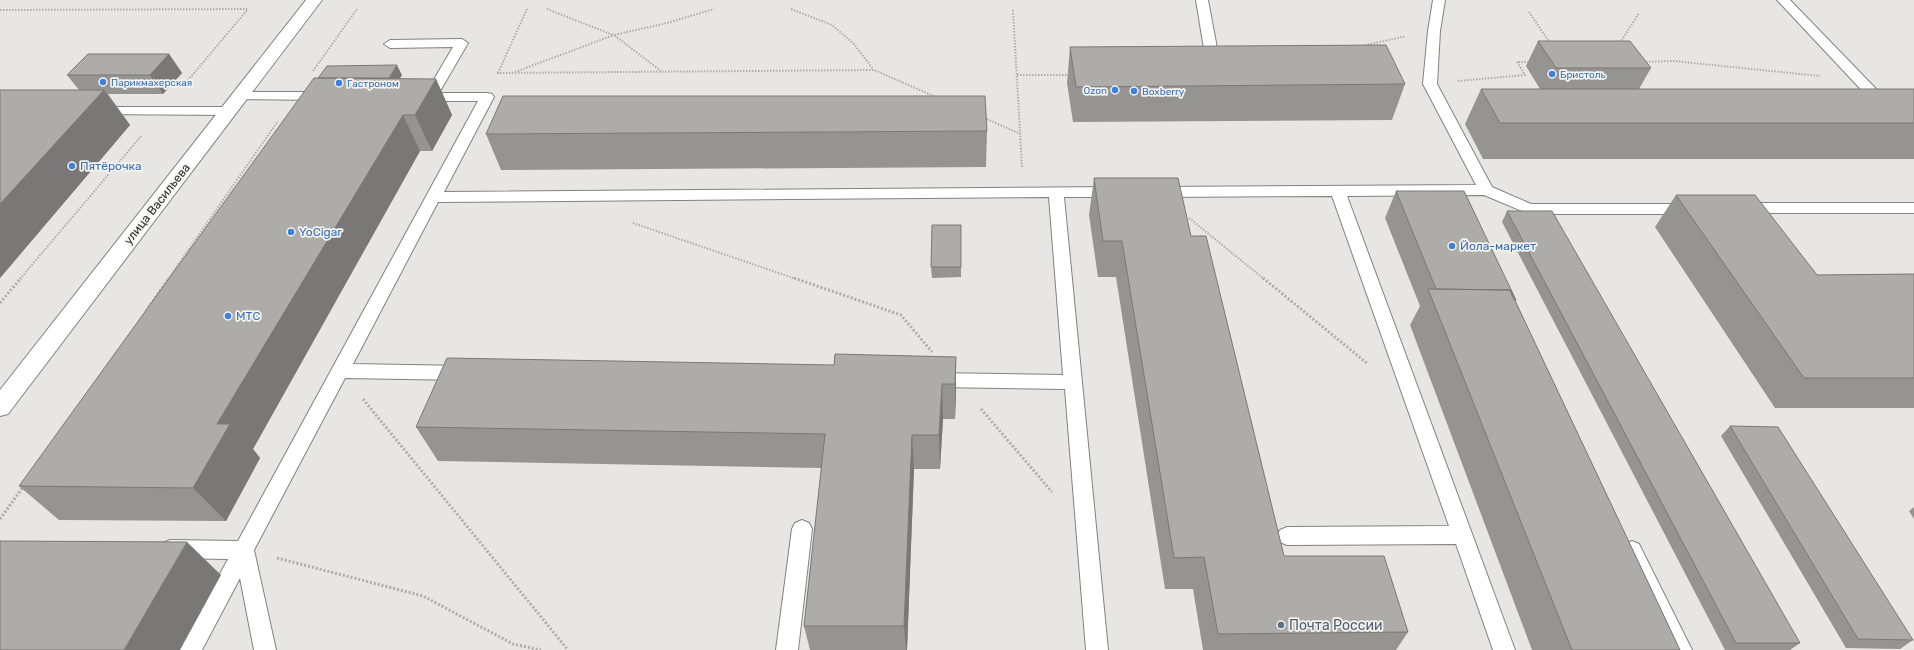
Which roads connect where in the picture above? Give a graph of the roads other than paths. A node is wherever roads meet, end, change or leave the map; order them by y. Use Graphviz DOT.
graph roads {
  1 [pos="314,0"];
  2 [pos="1202,0"];
  3 [pos="1439,0"];
  4 [pos="1783,0"];
  5 [pos="390,44"];
  6 [pos="1198,64"];
  7 [pos="335,96"];
  8 [pos="407,97"];
  9 [pos="430,97"];
  10 [pos="234,104"];
  11 [pos="1914,105"];
  12 [pos="85,111"];
  13 [pos="1486,190"];
  14 [pos="1338,191"];
  15 [pos="1127,192"];
  16 [pos="1142,192"];
  17 [pos="1056,193"];
  18 [pos="433,197"];
  19 [pos="1710,208"];
  20 [pos="1725,208"];
  21 [pos="1914,208"];
  22 [pos="340,371"];
  23 [pos="482,373"];
  24 [pos="917,380"];
  25 [pos="1072,382"];
  26 [pos="0,407"];
  27 [pos="802,528"];
  28 [pos="1623,531"];
  29 [pos="1462,535"];
  30 [pos="1287,536"];
  31 [pos="149,549"];
  32 [pos="244,550"];
  33 [pos="190,650"];
  34 [pos="265,650"];
  35 [pos="787,650"];
  36 [pos="1097,650"];
  37 [pos="1504,650"];
  38 [pos="1681,650"];
  1 -- 10 [label="street, улица Васильева"];
  2 -- 6 [label="lane"];
  3 -- 13 [label="lane"];
  4 -- 11 [label="lane"];
  5 -- 9 [label="lane"];
  7 -- 10 [label="lane"];
  8 -- 9 [label="lane"];
  9 -- 18 [label="lane"];
  10 -- 12 [label="lane"];
  10 -- 26 [label="street, улица Васильева"];
  13 -- 14 [label="lane"];
  13 -- 19 [label="lane"];
  14 -- 16 [label="lane"];
  14 -- 29 [label="lane"];
  15 -- 17 [label="lane"];
  17 -- 18 [label="lane"];
  17 -- 25 [label="lane"];
  18 -- 22 [label="lane"];
  20 -- 21 [label="lane"];
  22 -- 23 [label="lane"];
  22 -- 32 [label="lane"];
  24 -- 25 [label="lane"];
  25 -- 36 [label="lane"];
  27 -- 35 [label="lane"];
  28 -- 38 [label="lane"];
  29 -- 30 [label="lane"];
  29 -- 37 [label="lane"];
  31 -- 32 [label="lane"];
  32 -- 33 [label="lane"];
  32 -- 34 [label="lane"];
}
